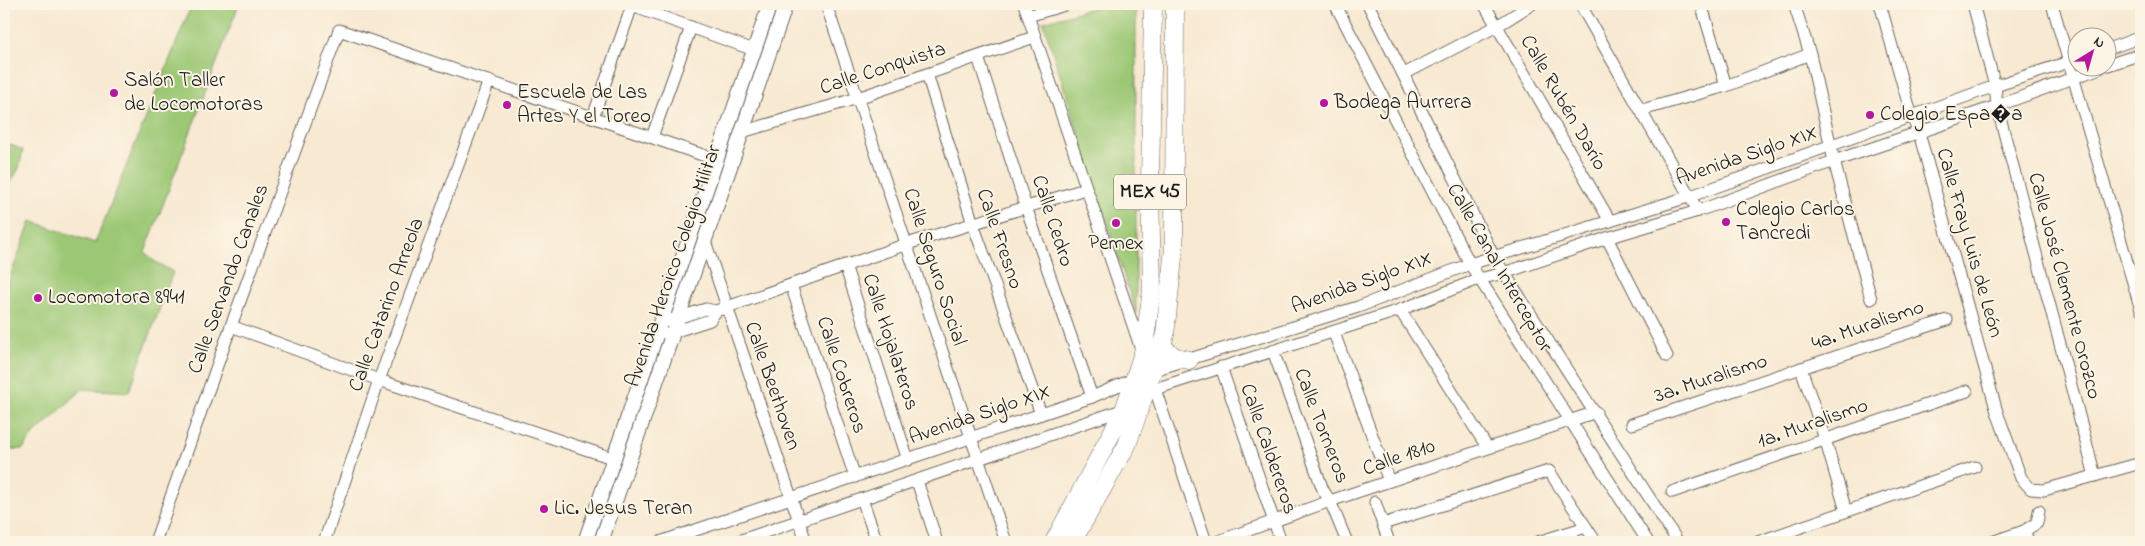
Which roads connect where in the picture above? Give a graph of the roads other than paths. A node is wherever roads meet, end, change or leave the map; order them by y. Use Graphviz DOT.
graph roads {
  1 [pos="786,4"];
  2 [pos="826,4"];
  3 [pos="1024,4"];
  4 [pos="1068,4"];
  5 [pos="1153,4"];
  6 [pos="1175,4"];
  7 [pos="1335,4"];
  8 [pos="1368,4"];
  9 [pos="1484,4"];
  10 [pos="1532,4"];
  11 [pos="1580,4"];
  12 [pos="1701,4"];
  13 [pos="1794,4"];
  14 [pos="1880,4"];
  15 [pos="1973,4"];
  16 [pos="2052,4"];
  17 [pos="768,7"];
  18 [pos="1028,16"];
  19 [pos="1496,26"];
  20 [pos="691,27"];
  21 [pos="1034,37"];
  22 [pos="2141,37"];
  23 [pos="2118,45"];
  24 [pos="2068,47"];
  25 [pos="754,50"];
  26 [pos="1810,54"];
  27 [pos="2141,54"];
  28 [pos="978,57"];
  29 [pos="2068,62"];
  30 [pos="2118,62"];
  31 [pos="927,74"];
  32 [pos="1404,74"];
  33 [pos="2070,78"];
  34 [pos="2076,78"];
  35 [pos="489,81"];
  36 [pos="1726,86"];
  37 [pos="1995,86"];
  38 [pos="858,98"];
  39 [pos="1997,106"];
  40 [pos="1642,110"];
  41 [pos="593,117"];
  42 [pos="1912,117"];
  43 [pos="742,132"];
  44 [pos="1919,133"];
  45 [pos="652,137"];
  46 [pos="1832,146"];
  47 [pos="717,160"];
  48 [pos="1834,161"];
  49 [pos="1086,189"];
  50 [pos="1688,197"];
  51 [pos="1026,208"];
  52 [pos="1698,211"];
  53 [pos="1610,221"];
  54 [pos="973,224"];
  55 [pos="1607,238"];
  56 [pos="705,241"];
  57 [pos="907,244"];
  58 [pos="1494,257"];
  59 [pos="1470,264"];
  60 [pos="845,265"];
  61 [pos="1504,273"];
  62 [pos="1479,279"];
  63 [pos="791,285"];
  64 [pos="1871,299"];
  65 [pos="721,309"];
  66 [pos="1400,310"];
  67 [pos="2141,310"];
  68 [pos="676,319"];
  69 [pos="1947,320"];
  70 [pos="661,323"];
  71 [pos="231,326"];
  72 [pos="672,333"];
  73 [pos="1334,333"];
  74 [pos="656,337"];
  75 [pos="1162,346"];
  76 [pos="1273,351"];
  77 [pos="1142,353"];
  78 [pos="1668,356"];
  79 [pos="1189,360"];
  80 [pos="1221,367"];
  81 [pos="1801,368"];
  82 [pos="1154,370"];
  83 [pos="1133,379"];
  84 [pos="379,380"];
  85 [pos="1967,391"];
  86 [pos="1150,393"];
  87 [pos="1092,397"];
  88 [pos="1124,410"];
  89 [pos="1596,412"];
  90 [pos="1041,414"];
  91 [pos="1569,421"];
  92 [pos="1632,424"];
  93 [pos="971,437"];
  94 [pos="1825,439"];
  95 [pos="1487,447"];
  96 [pos="978,458"];
  97 [pos="615,459"];
  98 [pos="908,460"];
  99 [pos="2141,463"];
  100 [pos="1974,467"];
  101 [pos="2095,476"];
  102 [pos="855,477"];
  103 [pos="917,481"];
  104 [pos="1389,481"];
  105 [pos="1672,492"];
  106 [pos="862,499"];
  107 [pos="791,500"];
  108 [pos="1330,501"];
  109 [pos="1375,502"];
  110 [pos="1846,510"];
  111 [pos="2039,511"];
  112 [pos="799,521"];
  113 [pos="1273,522"];
  114 [pos="1383,524"];
  115 [pos="1586,527"];
  116 [pos="2024,531"];
  117 [pos="156,542"];
  118 [pos="324,542"];
  119 [pos="585,542"];
  120 [pos="601,542"];
  121 [pos="660,542"];
  122 [pos="736,542"];
  123 [pos="806,542"];
  124 [pos="877,542"];
  125 [pos="937,542"];
  126 [pos="1006,542"];
  127 [pos="1054,542"];
  128 [pos="1072,542"];
  129 [pos="1206,542"];
  130 [pos="1216,542"];
  131 [pos="1281,542"];
  132 [pos="1347,542"];
  133 [pos="1388,542"];
  134 [pos="1538,542"];
  135 [pos="1596,542"];
  136 [pos="1648,542"];
  137 [pos="1678,542"];
  138 [pos="1758,542"];
  139 [pos="1992,542"];
  140 [pos="2016,542"];
  141 [pos="2029,542"];
  1 -- 43 [label="street, Avenida Heroico Colegio Militar"];
  2 -- 38 [label="street, Calle Seguro Social"];
  3 -- 18 [label="street"];
  4 -- 18 [label="street"];
  5 -- 77 [label="main road, MEX 45"];
  6 -- 75 [label="main road, MEX 45"];
  7 -- 59 [label="street, Calle Canal Interceptor"];
  8 -- 32 [label="street, Calle Canal Interceptor"];
  9 -- 19 [label="street, Calle Rubén Darío"];
  10 -- 19 [label="street"];
  11 -- 40 [label="street"];
  12 -- 36 [label="street"];
  13 -- 26 [label="street"];
  14 -- 42 [label="street, Calle Fray Luis de León"];
  15 -- 37 [label="street, Calle José Clemente Orozco"];
  16 -- 24 [label="street"];
  17 -- 25 [label="street, Avenida Heroico Colegio Militar"];
  18 -- 21 [label="street"];
  19 -- 32 [label="street"];
  19 -- 53 [label="street, Calle Rubén Darío"];
  20 -- 25 [label="street"];
  20 -- 41 [label="street"];
  20 -- 45 [label="street"];
  21 -- 28 [label="street, Calle Conquista"];
  21 -- 49 [label="street"];
  22 -- 23 [label="street"];
  25 -- 47 [label="street, Avenida Heroico Colegio Militar"];
  26 -- 36 [label="street"];
  26 -- 46 [label="street"];
  27 -- 30 [label="street"];
  28 -- 31 [label="street, Calle Conquista"];
  28 -- 51 [label="street, Calle Cedro"];
  29 -- 37 [label="street, Avenida Siglo XIX"];
  31 -- 38 [label="street, Calle Conquista"];
  31 -- 54 [label="street, Calle Fresno"];
  32 -- 58 [label="street, Calle Canal Interceptor"];
  33 -- 39 [label="street, Avenida Siglo XIX"];
  34 -- 67 [label="street"];
  35 -- 41 [label="street"];
  35 -- 71 [label="street, Calle Servando Canales"];
  35 -- 84 [label="street, Calle Catarino Arreola"];
  36 -- 40 [label="street"];
  37 -- 39 [label="street, Calle José Clemente Orozco"];
  37 -- 42 [label="street, Avenida Siglo XIX"];
  38 -- 43 [label="street, Calle Conquista"];
  38 -- 57 [label="street, Calle Seguro Social"];
  39 -- 44 [label="street, Avenida Siglo XIX"];
  39 -- 101 [label="street, Calle José Clemente Orozco"];
  40 -- 50 [label="street"];
  41 -- 45 [label="street"];
  42 -- 44 [label="street, Calle Fray Luis de León"];
  42 -- 46 [label="street, Avenida Siglo XIX"];
  43 -- 56 [label="street, Avenida Heroico Colegio Militar"];
  44 -- 48 [label="street, Avenida Siglo XIX"];
  44 -- 101 [label="street, Calle Fray Luis de León"];
  45 -- 47 [label="street"];
  46 -- 48 [label="street"];
  46 -- 50 [label="street, Avenida Siglo XIX"];
  47 -- 70 [label="street, Avenida Heroico Colegio Militar"];
  48 -- 52 [label="street, Avenida Siglo XIX"];
  48 -- 64 [label="street"];
  49 -- 51 [label="street"];
  49 -- 77 [label="street"];
  50 -- 52 [label="street"];
  50 -- 53 [label="street, Avenida Siglo XIX"];
  51 -- 54 [label="street"];
  51 -- 87 [label="street, Calle Cedro"];
  52 -- 55 [label="street, Avenida Siglo XIX"];
  53 -- 58 [label="street, Avenida Siglo XIX"];
  54 -- 57 [label="street"];
  54 -- 90 [label="street, Calle Fresno"];
  55 -- 61 [label="street, Avenida Siglo XIX"];
  55 -- 78 [label="street"];
  56 -- 65 [label="street, Calle Beethoven"];
  56 -- 68 [label="street, Avenida Heroico Colegio Militar"];
  57 -- 60 [label="street"];
  57 -- 93 [label="street, Calle Seguro Social"];
  58 -- 59 [label="street, Avenida Siglo XIX"];
  58 -- 61 [label="street, Calle Canal Interceptor"];
  59 -- 62 [label="street, Calle Canal Interceptor"];
  59 -- 79 [label="street, Avenida Siglo XIX"];
  60 -- 63 [label="street"];
  60 -- 98 [label="street, Calle Hojalateros"];
  61 -- 62 [label="street, Avenida Siglo XIX"];
  61 -- 89 [label="street, Calle Canal Interceptor"];
  62 -- 66 [label="street, Avenida Siglo XIX"];
  62 -- 91 [label="street, Calle Canal Interceptor"];
  63 -- 65 [label="street"];
  63 -- 102 [label="street, Calle Cobreros"];
  65 -- 68 [label="street"];
  65 -- 72 [label="street"];
  65 -- 107 [label="street, Calle Beethoven"];
  66 -- 73 [label="street, Avenida Siglo XIX"];
  66 -- 95 [label="street"];
  68 -- 70 [label="street"];
  68 -- 72 [label="street, Avenida Heroico Colegio Militar"];
  69 -- 81 [label="street, 4a. Muralismo"];
  70 -- 74 [label="street, Avenida Heroico Colegio Militar"];
  71 -- 84 [label="street"];
  71 -- 117 [label="street, Calle Servando Canales"];
  72 -- 74 [label="street"];
  72 -- 120 [label="street, Avenida Heroico Colegio Militar"];
  73 -- 76 [label="street, Avenida Siglo XIX"];
  73 -- 104 [label="street"];
  74 -- 97 [label="street, Avenida Heroico Colegio Militar"];
  75 -- 79 [label="main road"];
  75 -- 82 [label="main road, MEX 45"];
  76 -- 80 [label="street, Avenida Siglo XIX"];
  76 -- 108 [label="street, Calle Torneros"];
  77 -- 83 [label="main road, MEX 45"];
  79 -- 82 [label="street, Avenida Siglo XIX"];
  80 -- 86 [label="street, Avenida Siglo XIX"];
  80 -- 113 [label="street, Calle Caldereros"];
  81 -- 92 [label="street, 3a. Muralismo"];
  81 -- 94 [label="street"];
  82 -- 83 [label="street, Avenida Siglo XIX"];
  82 -- 86 [label="main road, MEX 45"];
  83 -- 87 [label="street, Avenida Siglo XIX"];
  83 -- 88 [label="main road, MEX 45"];
  84 -- 97 [label="street"];
  84 -- 118 [label="street, Calle Catarino Arreola"];
  85 -- 94 [label="street, 1a. Muralismo"];
  86 -- 88 [label="street, Avenida Siglo XIX"];
  86 -- 128 [label="main road, MEX 45"];
  86 -- 129 [label="street"];
  87 -- 90 [label="street, Avenida Siglo XIX"];
  88 -- 96 [label="street, Avenida Siglo XIX"];
  88 -- 127 [label="main road, MEX 45"];
  89 -- 91 [label="street, Calle 1810"];
  89 -- 137 [label="street, Calle Canal Interceptor"];
  90 -- 93 [label="street, Avenida Siglo XIX"];
  91 -- 95 [label="street, Calle 1810"];
  91 -- 136 [label="street, Calle Canal Interceptor"];
  93 -- 96 [label="street, Calle Seguro Social"];
  93 -- 98 [label="street, Avenida Siglo XIX"];
  94 -- 105 [label="street, 1a. Muralismo"];
  94 -- 110 [label="street"];
  95 -- 104 [label="street, Calle 1810"];
  96 -- 103 [label="street, Avenida Siglo XIX"];
  96 -- 126 [label="street, Calle Seguro Social"];
  97 -- 119 [label="street, Avenida Heroico Colegio Militar"];
  98 -- 102 [label="street, Avenida Siglo XIX"];
  99 -- 101 [label="street"];
  100 -- 110 [label="street"];
  102 -- 107 [label="street, Avenida Siglo XIX"];
  103 -- 106 [label="street, Avenida Siglo XIX"];
  103 -- 125 [label="street"];
  104 -- 108 [label="street, Calle 1810"];
  106 -- 112 [label="street, Avenida Siglo XIX"];
  106 -- 124 [label="street"];
  107 -- 112 [label="street, Calle Beethoven"];
  107 -- 121 [label="street, Avenida Siglo XIX"];
  108 -- 113 [label="street, Calle 1810"];
  108 -- 132 [label="street, Calle Torneros"];
  109 -- 114 [label="street"];
  110 -- 138 [label="street"];
  111 -- 116 [label="street"];
  112 -- 122 [label="street, Avenida Siglo XIX"];
  112 -- 123 [label="street, Calle Beethoven"];
  113 -- 130 [label="street, Calle 1810"];
  113 -- 131 [label="street, Calle Caldereros"];
  114 -- 115 [label="street"];
  114 -- 133 [label="street"];
  115 -- 134 [label="street"];
  115 -- 135 [label="street"];
  116 -- 139 [label="street"];
  116 -- 140 [label="street"];
  116 -- 141 [label="street"];
}
